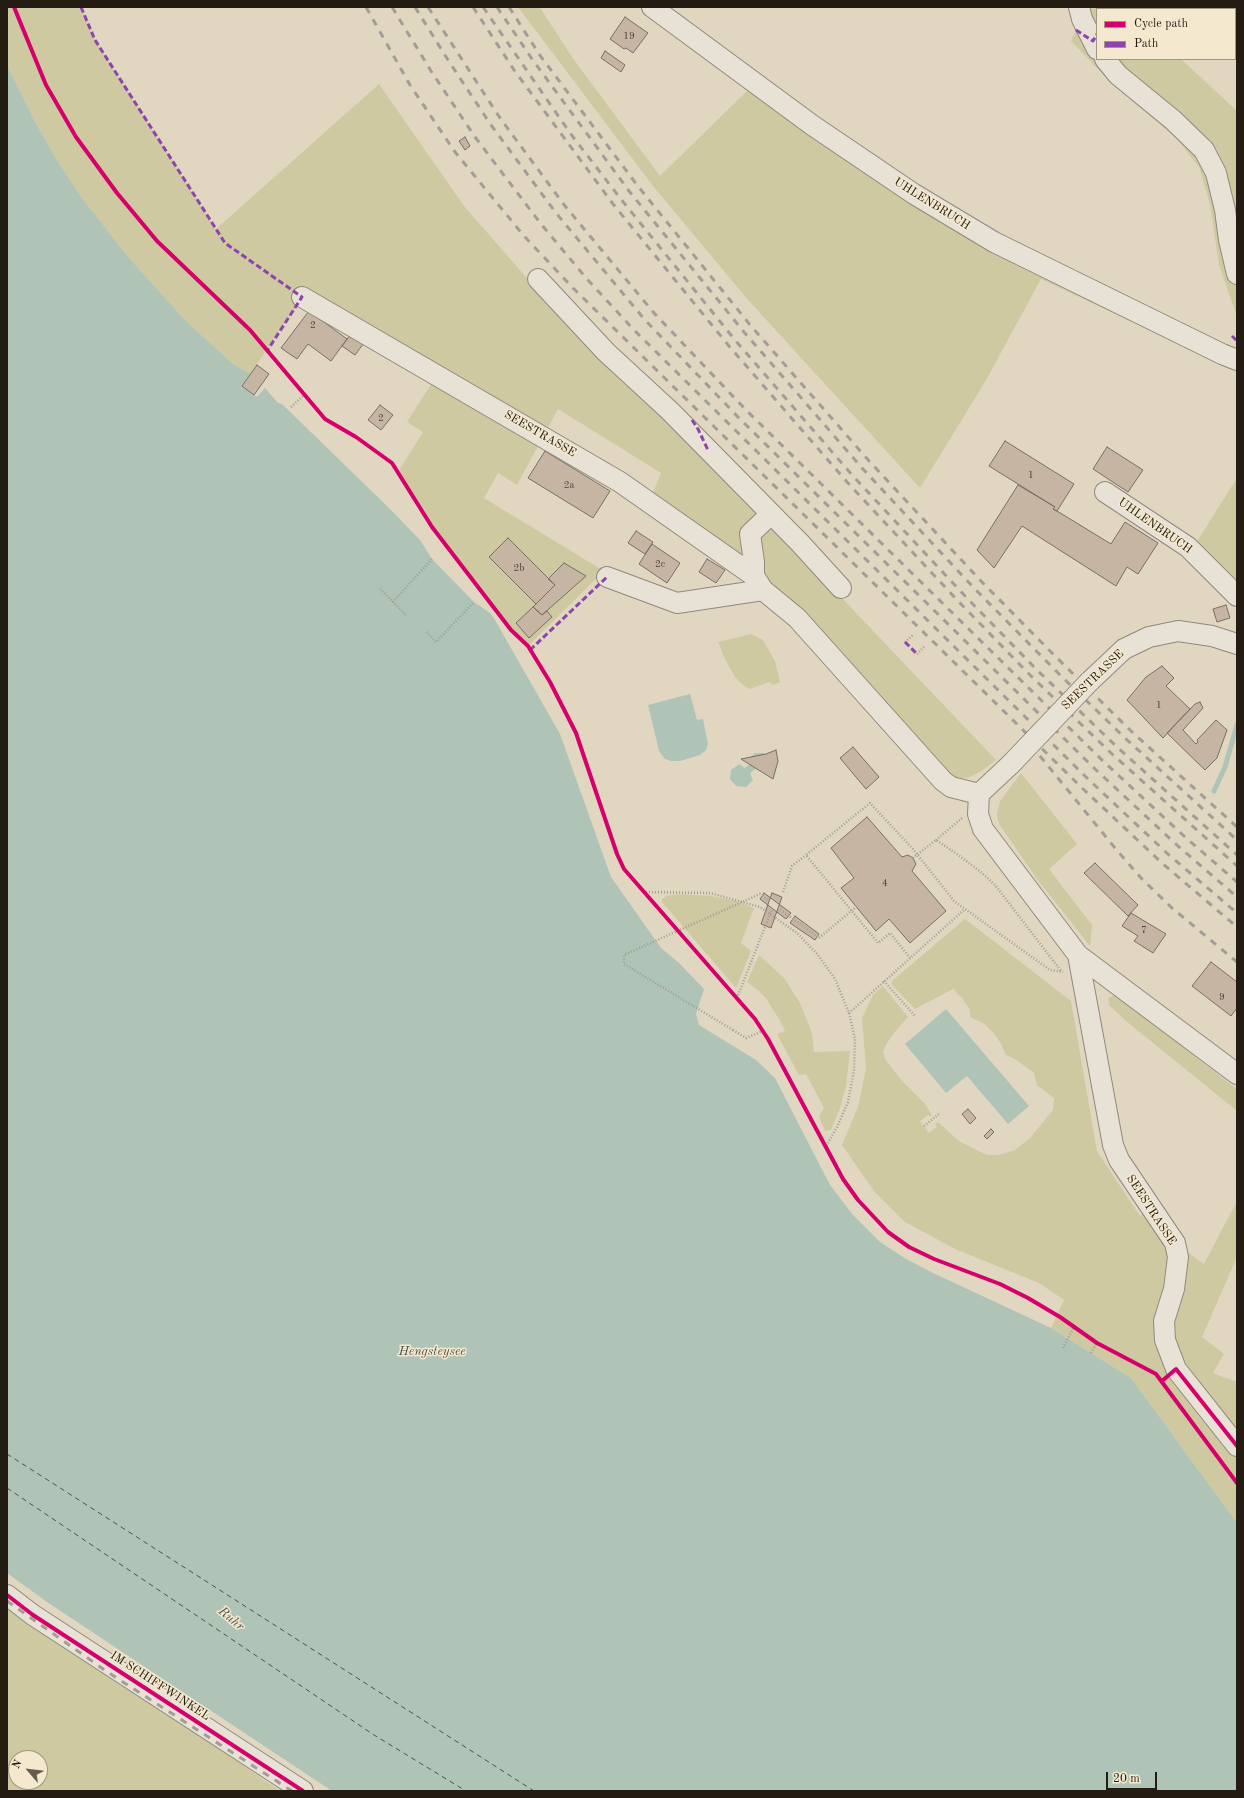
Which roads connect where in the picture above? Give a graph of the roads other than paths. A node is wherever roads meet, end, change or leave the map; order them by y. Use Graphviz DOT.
graph roads {
  1 [pos="652,7"];
  2 [pos="1079,7"];
  3 [pos="1096,46"];
  4 [pos="1106,60"];
  5 [pos="1237,274"];
  6 [pos="538,279"];
  7 [pos="302,297"];
  8 [pos="1237,360"];
  9 [pos="1105,492"];
  10 [pos="771,514"];
  11 [pos="607,577"];
  12 [pos="759,583"];
  13 [pos="841,588"];
  14 [pos="1237,596"];
  15 [pos="1237,644"];
  16 [pos="979,794"];
  17 [pos="1078,955"];
  18 [pos="1237,1074"];
  19 [pos="1237,1446"];
  20 [pos="7,1595"];
  21 [pos="303,1791"];
  1 -- 8 [label="street, UHLENBRUCH"];
  2 -- 3 [label="street"];
  4 -- 5 [label="street"];
  6 -- 10 [label="street"];
  7 -- 12 [label="street, SEESTRASSE"];
  9 -- 14 [label="street, UHLENBRUCH"];
  10 -- 12 [label="street"];
  10 -- 13 [label="street"];
  11 -- 12 [label="street"];
  12 -- 16 [label="street, SEESTRASSE"];
  15 -- 16 [label="street, SEESTRASSE, bridge"];
  16 -- 17 [label="street, SEESTRASSE"];
  17 -- 18 [label="street, SEESTRASSE"];
  17 -- 19 [label="street, SEESTRASSE"];
  20 -- 21 [label="street, IM SCHIFFWINKEL"];
}
